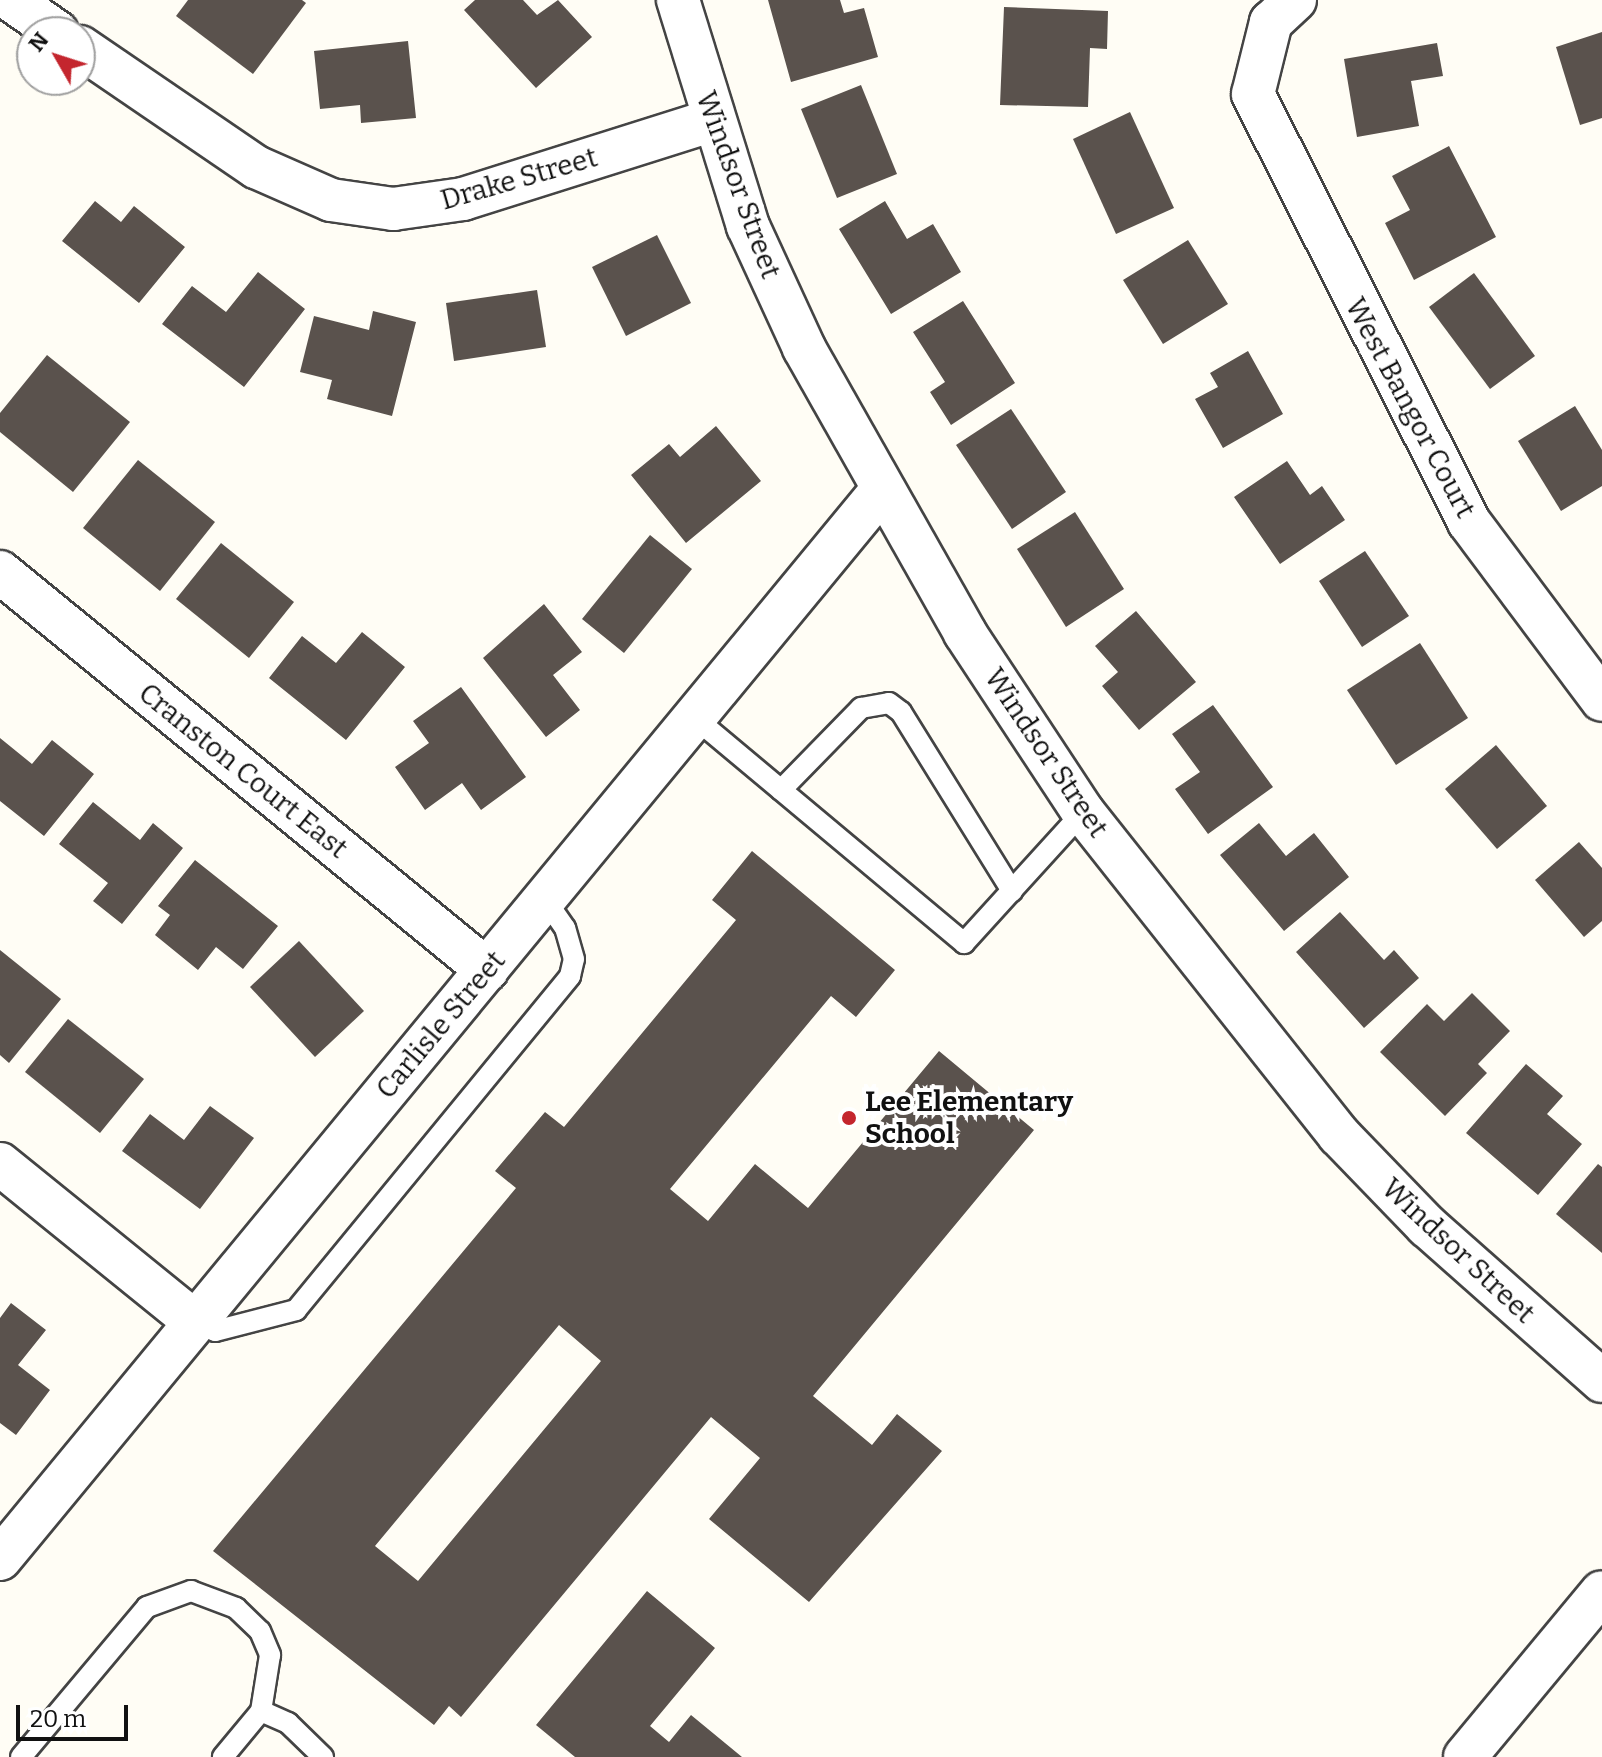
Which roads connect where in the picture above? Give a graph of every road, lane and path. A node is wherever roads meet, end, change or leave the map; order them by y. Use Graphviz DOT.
graph roads {
  1 [pos="11,0"];
  2 [pos="678,0"];
  3 [pos="1295,0"];
  4 [pos="34,16"];
  5 [pos="96,58"];
  6 [pos="711,121"];
  7 [pos="881,491"];
  8 [pos="0,572"];
  9 [pos="1602,700"];
  10 [pos="695,718"];
  11 [pos="781,790"];
  12 [pos="1083,812"];
  13 [pos="1012,891"];
  14 [pos="545,899"];
  15 [pos="487,970"];
  16 [pos="0,1164"];
  17 [pos="195,1322"];
  18 [pos="1602,1381"];
  19 [pos="0,1559"];
  20 [pos="1602,1592"];
  21 [pos="261,1711"];
  22 [pos="21,1757"];
  23 [pos="223,1757"];
  24 [pos="323,1757"];
  25 [pos="1465,1757"];
  1 -- 4 [label="street"];
  2 -- 6 [label="street, Windsor Street"];
  3 -- 9 [label="street, West Bangor Court"];
  5 -- 6 [label="street, Drake Street"];
  6 -- 7 [label="street, Windsor Street"];
  7 -- 10 [label="street, Carlisle Street"];
  7 -- 12 [label="street, Windsor Street"];
  8 -- 15 [label="street, Cranston Court East"];
  10 -- 11 [label="lane"];
  10 -- 14 [label="street, Carlisle Street"];
  11 -- 13 [label="lane"];
  11 -- 13 [label="lane"];
  12 -- 13 [label="lane"];
  12 -- 18 [label="street, Windsor Street"];
  14 -- 15 [label="street, Carlisle Street"];
  14 -- 17 [label="lane"];
  15 -- 17 [label="street, Carlisle Street"];
  16 -- 17 [label="street"];
  17 -- 19 [label="street, Carlisle Street"];
  20 -- 25 [label="street"];
  21 -- 22 [label="lane"];
  21 -- 23 [label="lane"];
  21 -- 24 [label="lane"];
}
